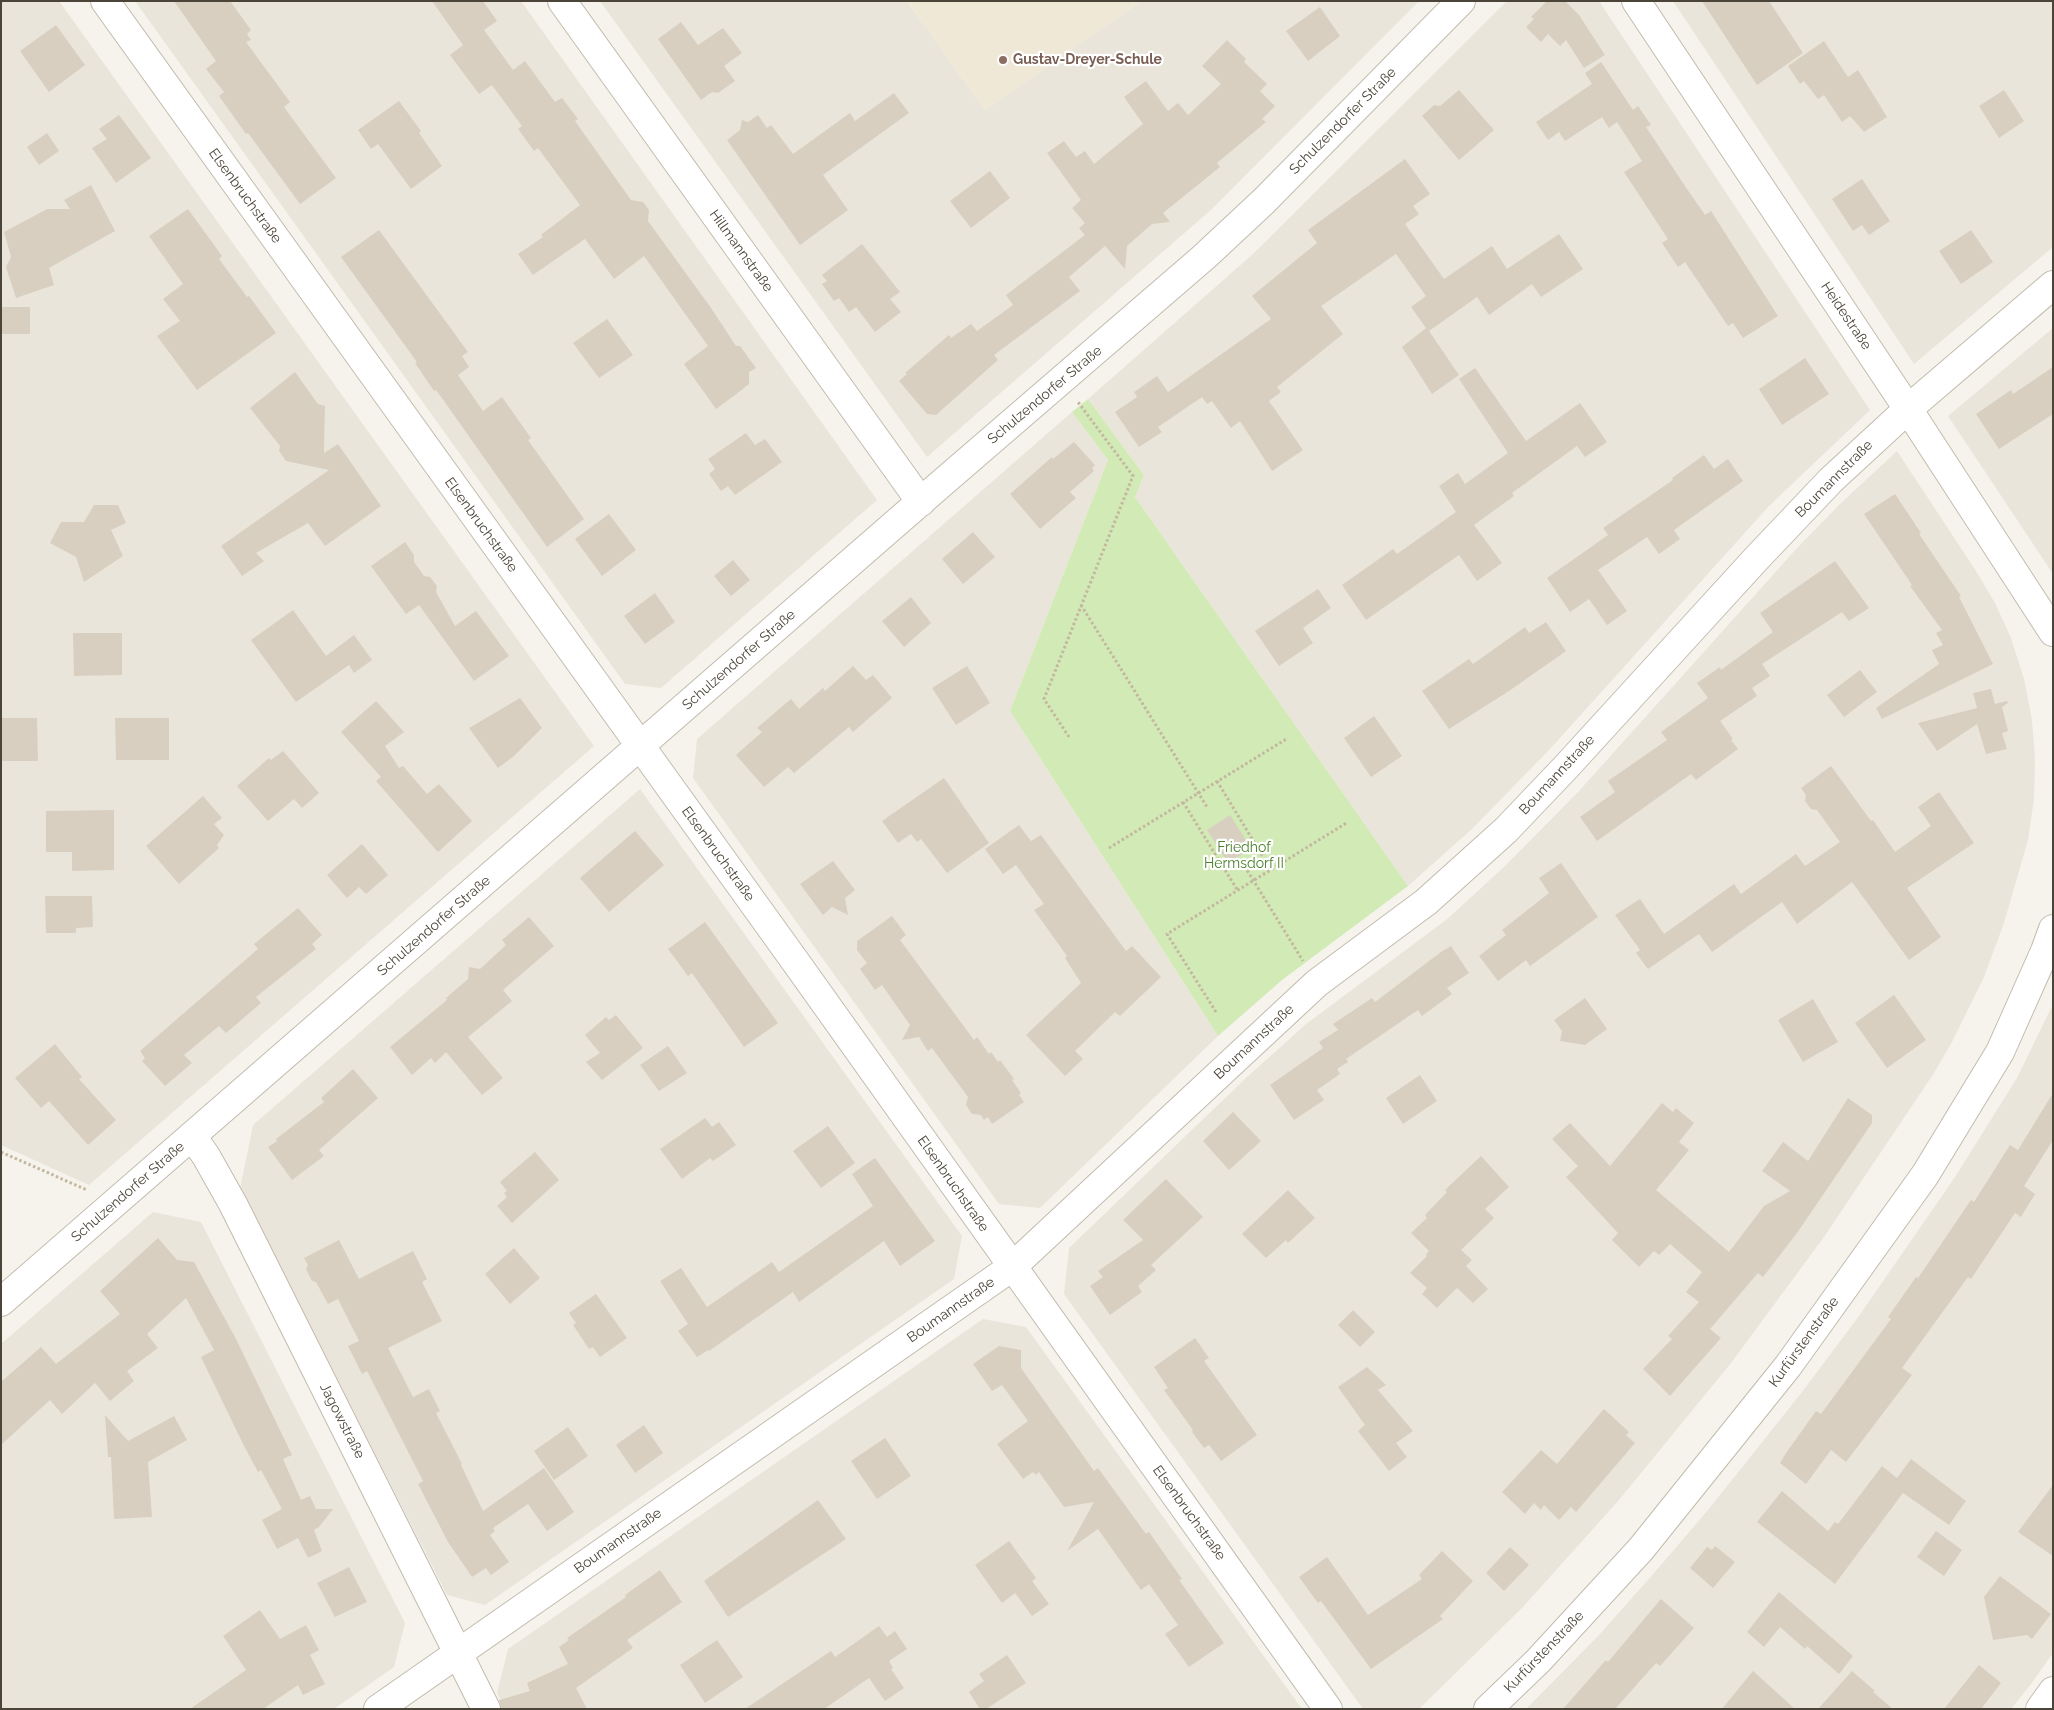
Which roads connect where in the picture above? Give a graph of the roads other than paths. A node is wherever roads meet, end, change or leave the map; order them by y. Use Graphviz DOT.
graph roads {
  1 [pos="105,1"];
  2 [pos="562,1"];
  3 [pos="1461,1"];
  4 [pos="1636,1"];
  5 [pos="2053,285"];
  6 [pos="1908,409"];
  7 [pos="921,502"];
  8 [pos="2053,632"];
  9 [pos="641,747"];
  10 [pos="2053,929"];
  11 [pos="192,1136"];
  12 [pos="1012,1267"];
  13 [pos="1,1302"];
  14 [pos="459,1653"];
  15 [pos="2053,1691"];
  16 [pos="378,1709"];
  17 [pos="486,1709"];
  18 [pos="1328,1709"];
  19 [pos="1488,1709"];
  20 [pos="2040,1709"];
  1 -- 9 [label="street, Elsenbruchstraße"];
  2 -- 7 [label="street, Hillmannstraße"];
  3 -- 7 [label="street, Schulzendorfer Straße"];
  4 -- 6 [label="street, Heidestraße"];
  5 -- 6 [label="street, Boumannstraße"];
  6 -- 8 [label="street, Heidestraße"];
  6 -- 12 [label="street, Boumannstraße"];
  7 -- 9 [label="street, Schulzendorfer Straße"];
  9 -- 11 [label="street, Schulzendorfer Straße"];
  9 -- 12 [label="street, Elsenbruchstraße"];
  10 -- 19 [label="street, Kurfürstenstraße"];
  11 -- 13 [label="street, Schulzendorfer Straße"];
  11 -- 14 [label="street, Jagowstraße"];
  12 -- 14 [label="street, Boumannstraße"];
  12 -- 18 [label="street, Elsenbruchstraße"];
  14 -- 16 [label="street, Boumannstraße"];
  14 -- 17 [label="street, Jagowstraße"];
  15 -- 20 [label="street"];
}
